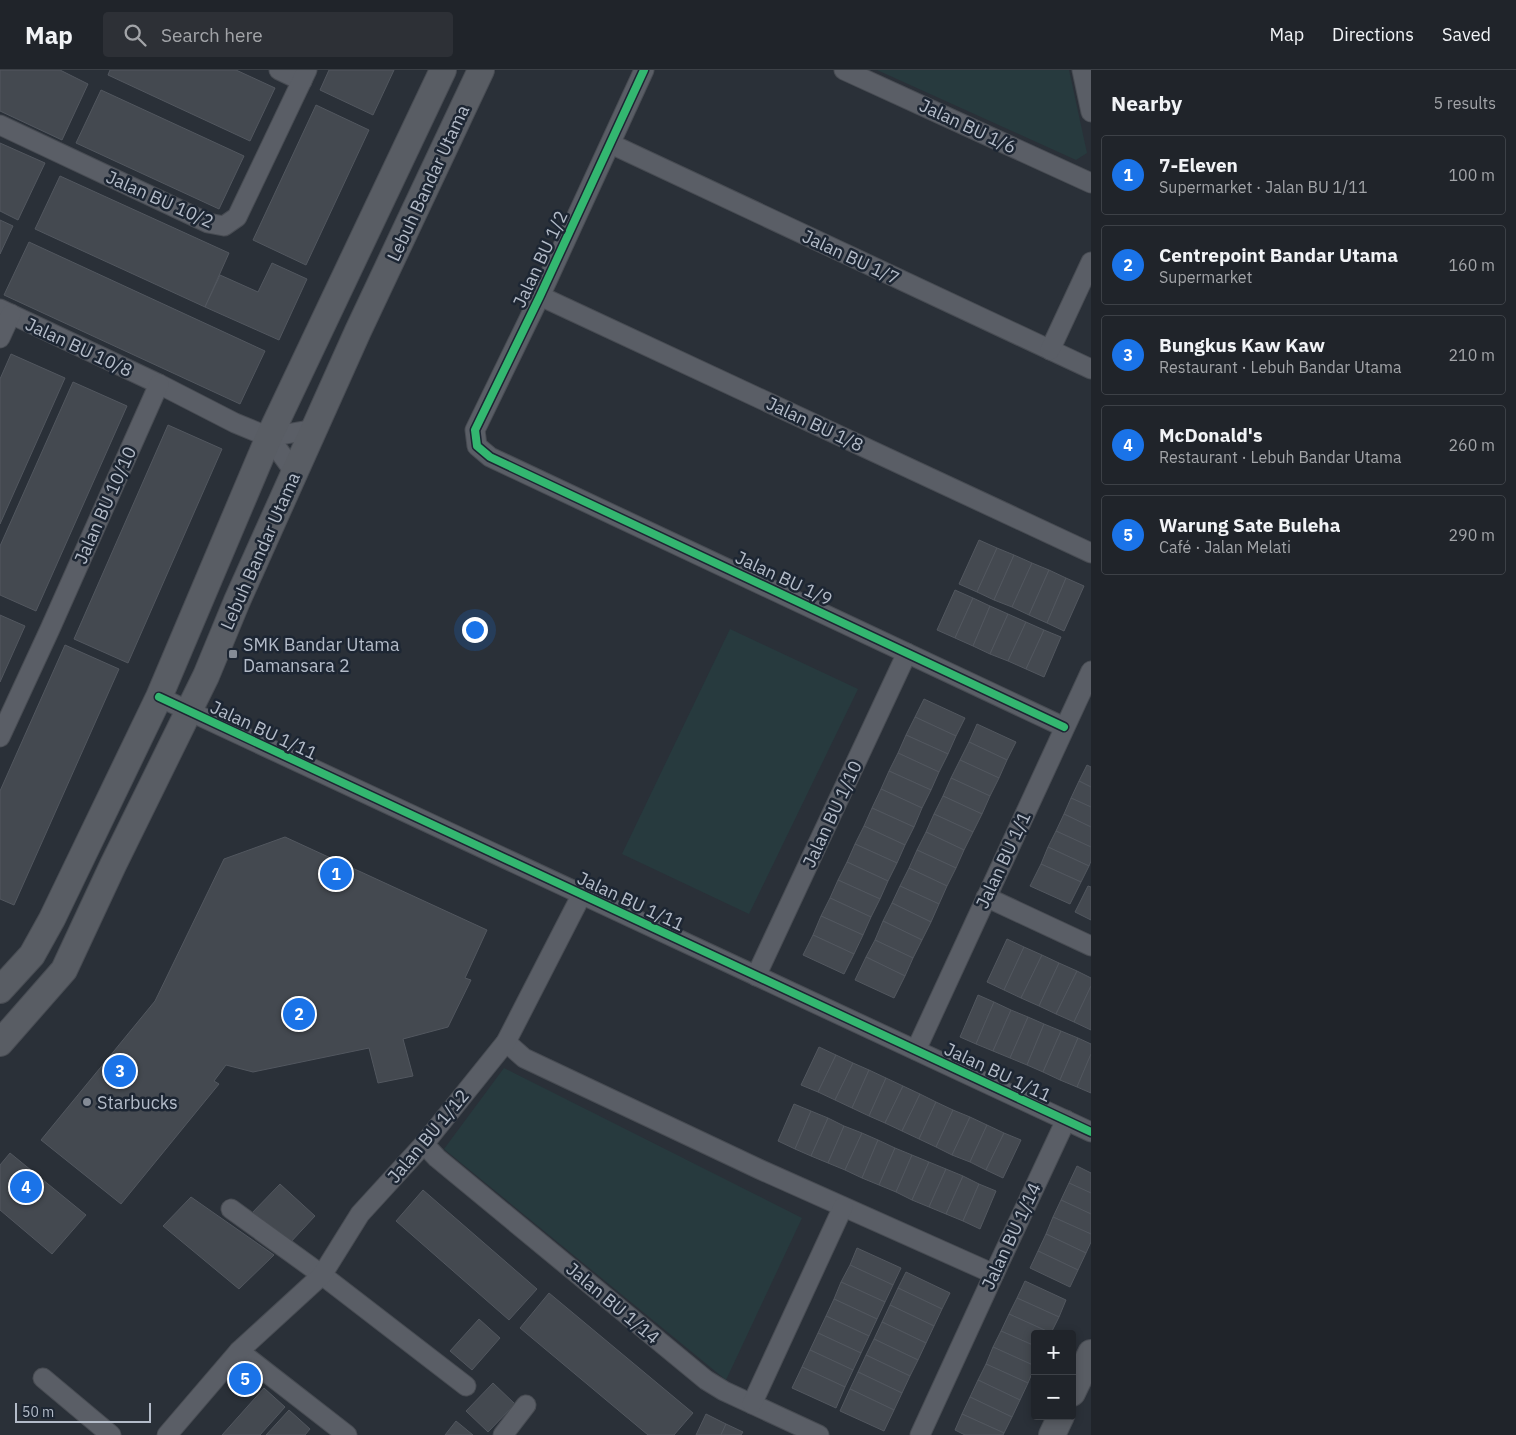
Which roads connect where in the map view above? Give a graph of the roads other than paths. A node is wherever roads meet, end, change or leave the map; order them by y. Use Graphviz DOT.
graph roads {
  1 [pos="279,70"];
  2 [pos="443,70"];
  3 [pos="482,70"];
  4 [pos="644,70"];
  5 [pos="844,70"];
  6 [pos="1082,70"];
  7 [pos="304,75"];
  8 [pos="1091,112"];
  9 [pos="0,125"];
  10 [pos="611,144"];
  11 [pos="1091,183"];
  12 [pos="1091,262"];
  13 [pos="540,296"];
  14 [pos="6,312"];
  15 [pos="0,338"];
  16 [pos="1050,350"];
  17 [pos="1091,370"];
  18 [pos="158,384"];
  19 [pos="315,429"];
  20 [pos="269,437"];
  21 [pos="490,457"];
  22 [pos="295,473"];
  23 [pos="1091,553"];
  24 [pos="907,653"];
  25 [pos="1091,670"];
  26 [pos="159,697"];
  27 [pos="189,711"];
  28 [pos="1064,727"];
  29 [pos="0,737"];
  30 [pos="582,894"];
  31 [pos="986,897"];
  32 [pos="1091,946"];
  33 [pos="756,976"];
  34 [pos="0,990"];
  35 [pos="506,1042"];
  36 [pos="0,1043"];
  37 [pos="916,1050"];
  38 [pos="1066,1120"];
  39 [pos="1091,1132"];
  40 [pos="424,1144"];
  41 [pos="843,1207"];
  42 [pos="231,1209"];
  43 [pos="994,1274"];
  44 [pos="322,1275"];
  45 [pos="239,1351"];
  46 [pos="1091,1352"];
  47 [pos="43,1378"];
  48 [pos="1076,1384"];
  49 [pos="466,1386"];
  50 [pos="752,1404"];
  51 [pos="526,1405"];
  52 [pos="1059,1420"];
  53 [pos="334,1431"];
  54 [pos="111,1435"];
  55 [pos="166,1435"];
  56 [pos="503,1435"];
  57 [pos="819,1435"];
  58 [pos="920,1435"];
  59 [pos="1052,1435"];
  1 -- 7 [label="street"];
  2 -- 20 [label="main road, Lebuh Bandar Utama"];
  3 -- 19 [label="main road, Lebuh Bandar Utama"];
  4 -- 10 [label="street, Jalan BU 1/2"];
  5 -- 11 [label="street, Jalan BU 1/6"];
  6 -- 8 [label="street"];
  7 -- 9 [label="street, Jalan BU 10/2"];
  10 -- 13 [label="street, Jalan BU 1/2"];
  10 -- 16 [label="street, Jalan BU 1/7"];
  12 -- 16 [label="street"];
  13 -- 21 [label="street, Jalan BU 1/2"];
  13 -- 23 [label="street, Jalan BU 1/8"];
  14 -- 15 [label="street"];
  14 -- 18 [label="street, Jalan BU 10/8"];
  16 -- 17 [label="street, Jalan BU 1/7"];
  18 -- 20 [label="street"];
  18 -- 29 [label="street, Jalan BU 10/10"];
  19 -- 20 [label="street"];
  19 -- 22 [label="main road, Lebuh Bandar Utama"];
  20 -- 22 [label="street"];
  20 -- 26 [label="main road, Lebuh Bandar Utama"];
  21 -- 24 [label="street, Jalan BU 1/9"];
  22 -- 27 [label="main road, Lebuh Bandar Utama"];
  24 -- 28 [label="street, Jalan BU 1/9"];
  24 -- 33 [label="street, Jalan BU 1/10"];
  25 -- 28 [label="street, Jalan BU 1/1"];
  26 -- 27 [label="street, Jalan BU 1/11"];
  26 -- 34 [label="main road, Lebuh Bandar Utama"];
  27 -- 30 [label="street, Jalan BU 1/11"];
  27 -- 36 [label="main road, Lebuh Bandar Utama"];
  28 -- 31 [label="street, Jalan BU 1/1"];
  30 -- 33 [label="street, Jalan BU 1/11"];
  30 -- 35 [label="street, Jalan BU 1/12"];
  31 -- 32 [label="street"];
  31 -- 37 [label="street, Jalan BU 1/1"];
  33 -- 37 [label="street, Jalan BU 1/11"];
  35 -- 40 [label="street, Jalan BU 1/12"];
  35 -- 41 [label="street"];
  37 -- 38 [label="street, Jalan BU 1/11"];
  38 -- 39 [label="street, Jalan BU 1/11"];
  38 -- 43 [label="street, Jalan BU 1/14"];
  40 -- 44 [label="street, Jalan BU 1/12"];
  40 -- 50 [label="street, Jalan BU 1/14"];
  41 -- 43 [label="street"];
  41 -- 50 [label="street"];
  42 -- 44 [label="street"];
  43 -- 58 [label="street, Jalan BU 1/14"];
  44 -- 45 [label="street, Jalan BU 1/12"];
  44 -- 49 [label="street"];
  45 -- 53 [label="street"];
  45 -- 55 [label="street, Jalan BU 1/12"];
  46 -- 48 [label="main road"];
  47 -- 54 [label="street"];
  50 -- 57 [label="street, Jalan BU 1/14"];
  51 -- 56 [label="street"];
  52 -- 59 [label="main road"];
}
